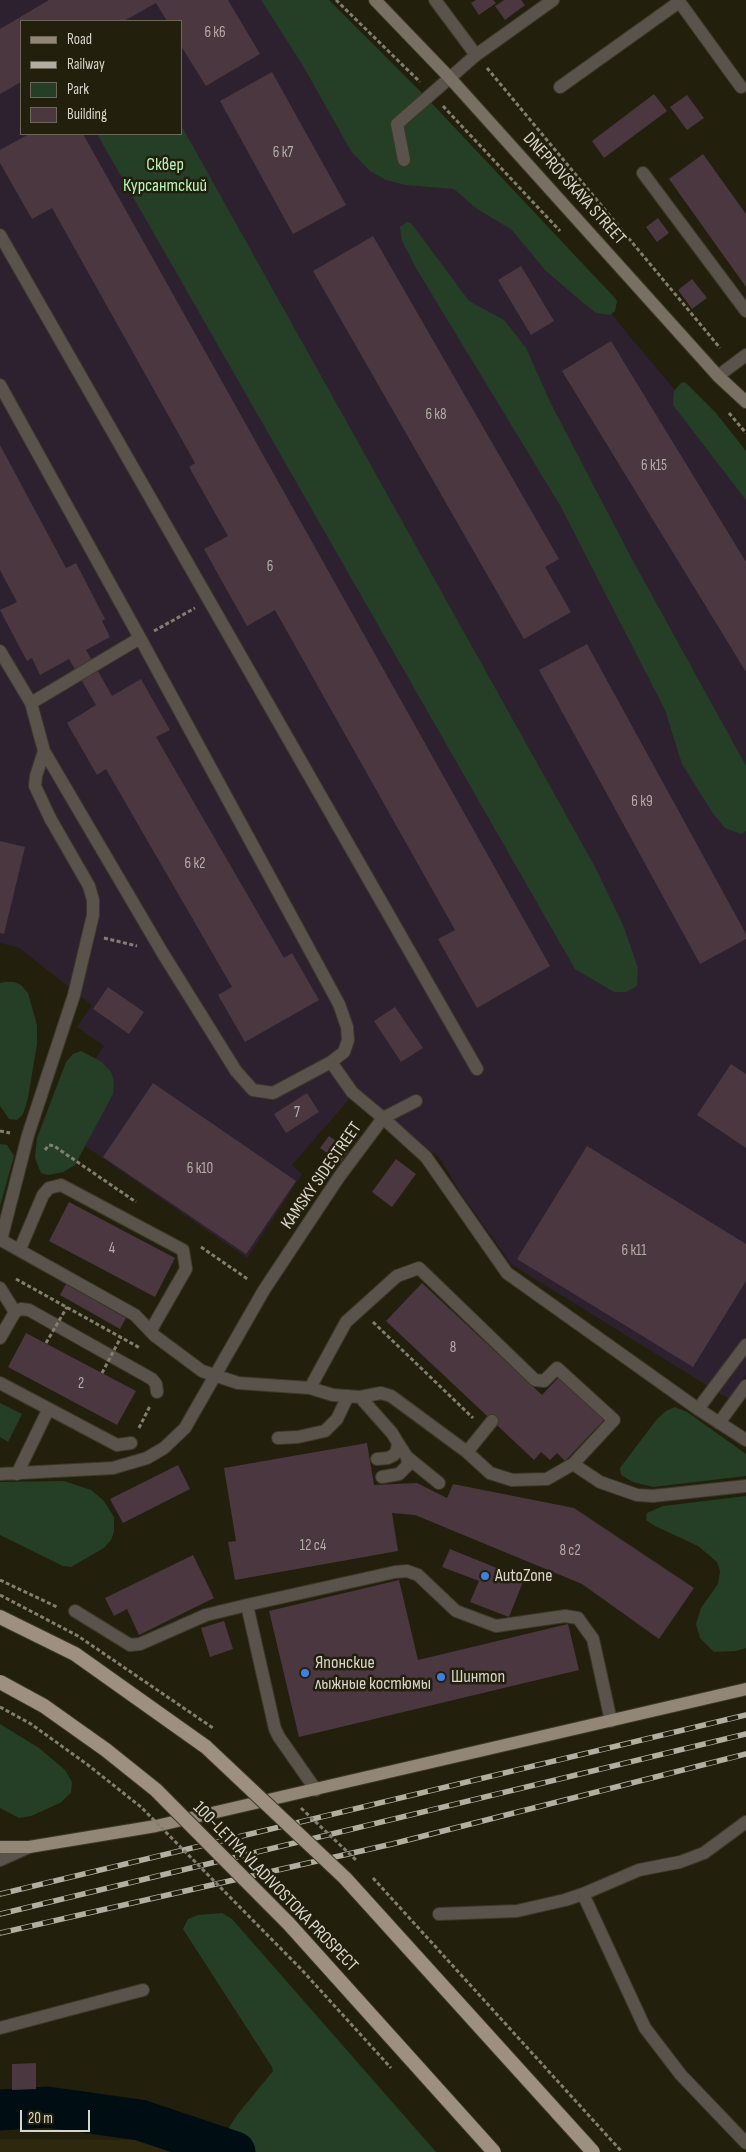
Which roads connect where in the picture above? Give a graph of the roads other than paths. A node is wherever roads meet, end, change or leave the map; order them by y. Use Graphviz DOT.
graph roads {
  1 [pos="375,0"];
  2 [pos="436,0"];
  3 [pos="553,0"];
  4 [pos="678,1"];
  5 [pos="476,54"];
  6 [pos="449,77"];
  7 [pos="560,87"];
  8 [pos="741,87"];
  9 [pos="404,160"];
  10 [pos="642,173"];
  11 [pos="0,235"];
  12 [pos="746,311"];
  13 [pos="746,355"];
  14 [pos="718,376"];
  15 [pos="0,385"];
  16 [pos="746,402"];
  17 [pos="140,638"];
  18 [pos="0,650"];
  19 [pos="31,703"];
  20 [pos="44,751"];
  21 [pos="332,1062"];
  22 [pos="477,1068"];
  23 [pos="416,1101"];
  24 [pos="383,1118"];
  25 [pos="0,1240"];
  26 [pos="20,1249"];
  27 [pos="0,1288"];
  28 [pos="14,1312"];
  29 [pos="151,1330"];
  30 [pos="0,1338"];
  31 [pos="746,1345"];
  32 [pos="214,1376"];
  33 [pos="0,1382"];
  34 [pos="746,1386"];
  35 [pos="310,1388"];
  36 [pos="157,1392"];
  37 [pos="354,1397"];
  38 [pos="698,1409"];
  39 [pos="48,1410"];
  40 [pos="719,1423"];
  41 [pos="488,1425"];
  42 [pos="278,1438"];
  43 [pos="746,1440"];
  44 [pos="131,1443"];
  45 [pos="398,1443"];
  46 [pos="467,1452"];
  47 [pos="407,1457"];
  48 [pos="377,1459"];
  49 [pos="573,1464"];
  50 [pos="0,1474"];
  51 [pos="17,1474"];
  52 [pos="382,1477"];
  53 [pos="438,1483"];
  54 [pos="746,1486"];
  55 [pos="247,1605"];
  56 [pos="75,1612"];
  57 [pos="0,1617"];
  58 [pos="0,1682"];
  59 [pos="746,1689"];
  60 [pos="611,1721"];
  61 [pos="316,1790"];
  62 [pos="746,1822"];
  63 [pos="0,1847"];
  64 [pos="29,1847"];
  65 [pos="0,1860"];
  66 [pos="583,1894"];
  67 [pos="439,1914"];
  68 [pos="143,1990"];
  69 [pos="0,2028"];
  70 [pos="746,2143"];
  71 [pos="494,2152"];
  72 [pos="593,2152"];
  1 -- 6 [label="main road, DNEPROVSKAYA STREET"];
  2 -- 5 [label="street"];
  3 -- 5 [label="street"];
  4 -- 7 [label="street"];
  4 -- 8 [label="street"];
  5 -- 6 [label="street"];
  6 -- 9 [label="street"];
  6 -- 14 [label="main road, DNEPROVSKAYA STREET"];
  10 -- 12 [label="street"];
  11 -- 22 [label="street"];
  13 -- 14 [label="street"];
  14 -- 16 [label="main road, DNEPROVSKAYA STREET"];
  15 -- 17 [label="street"];
  17 -- 19 [label="street"];
  17 -- 21 [label="street"];
  18 -- 19 [label="street"];
  19 -- 20 [label="street"];
  20 -- 21 [label="street"];
  20 -- 25 [label="street"];
  21 -- 24 [label="street"];
  23 -- 24 [label="street"];
  24 -- 32 [label="street, KAMSKY SIDESTREET"];
  24 -- 38 [label="street, KAMSKY SIDESTREET"];
  25 -- 26 [label="street"];
  26 -- 29 [label="street"];
  26 -- 29 [label="street"];
  27 -- 28 [label="street"];
  28 -- 30 [label="street"];
  28 -- 36 [label="street"];
  29 -- 32 [label="street"];
  31 -- 38 [label="street"];
  32 -- 35 [label="street"];
  32 -- 51 [label="street, KAMSKY SIDESTREET"];
  33 -- 39 [label="street"];
  34 -- 40 [label="street"];
  35 -- 37 [label="street"];
  35 -- 49 [label="street"];
  37 -- 42 [label="street"];
  37 -- 45 [label="street"];
  37 -- 46 [label="street"];
  38 -- 40 [label="street, KAMSKY SIDESTREET"];
  39 -- 44 [label="street"];
  39 -- 51 [label="street"];
  40 -- 43 [label="street, KAMSKY SIDESTREET"];
  41 -- 46 [label="street"];
  45 -- 47 [label="street"];
  45 -- 48 [label="street"];
  46 -- 49 [label="street"];
  47 -- 52 [label="street"];
  47 -- 53 [label="street"];
  49 -- 54 [label="street"];
  50 -- 51 [label="street, KAMSKY SIDESTREET"];
  55 -- 56 [label="street"];
  55 -- 60 [label="street"];
  55 -- 61 [label="street"];
  57 -- 72 [label="highway, bridge"];
  58 -- 71 [label="highway, 100-LETIYA VLADIVOSTOKA PROSPECT, bridge"];
  59 -- 60 [label="main road"];
  60 -- 61 [label="main road"];
  61 -- 64 [label="main road"];
  62 -- 66 [label="street"];
  63 -- 64 [label="main road"];
  64 -- 65 [label="street"];
  66 -- 67 [label="street"];
  66 -- 70 [label="street"];
  68 -- 69 [label="street"];
}
